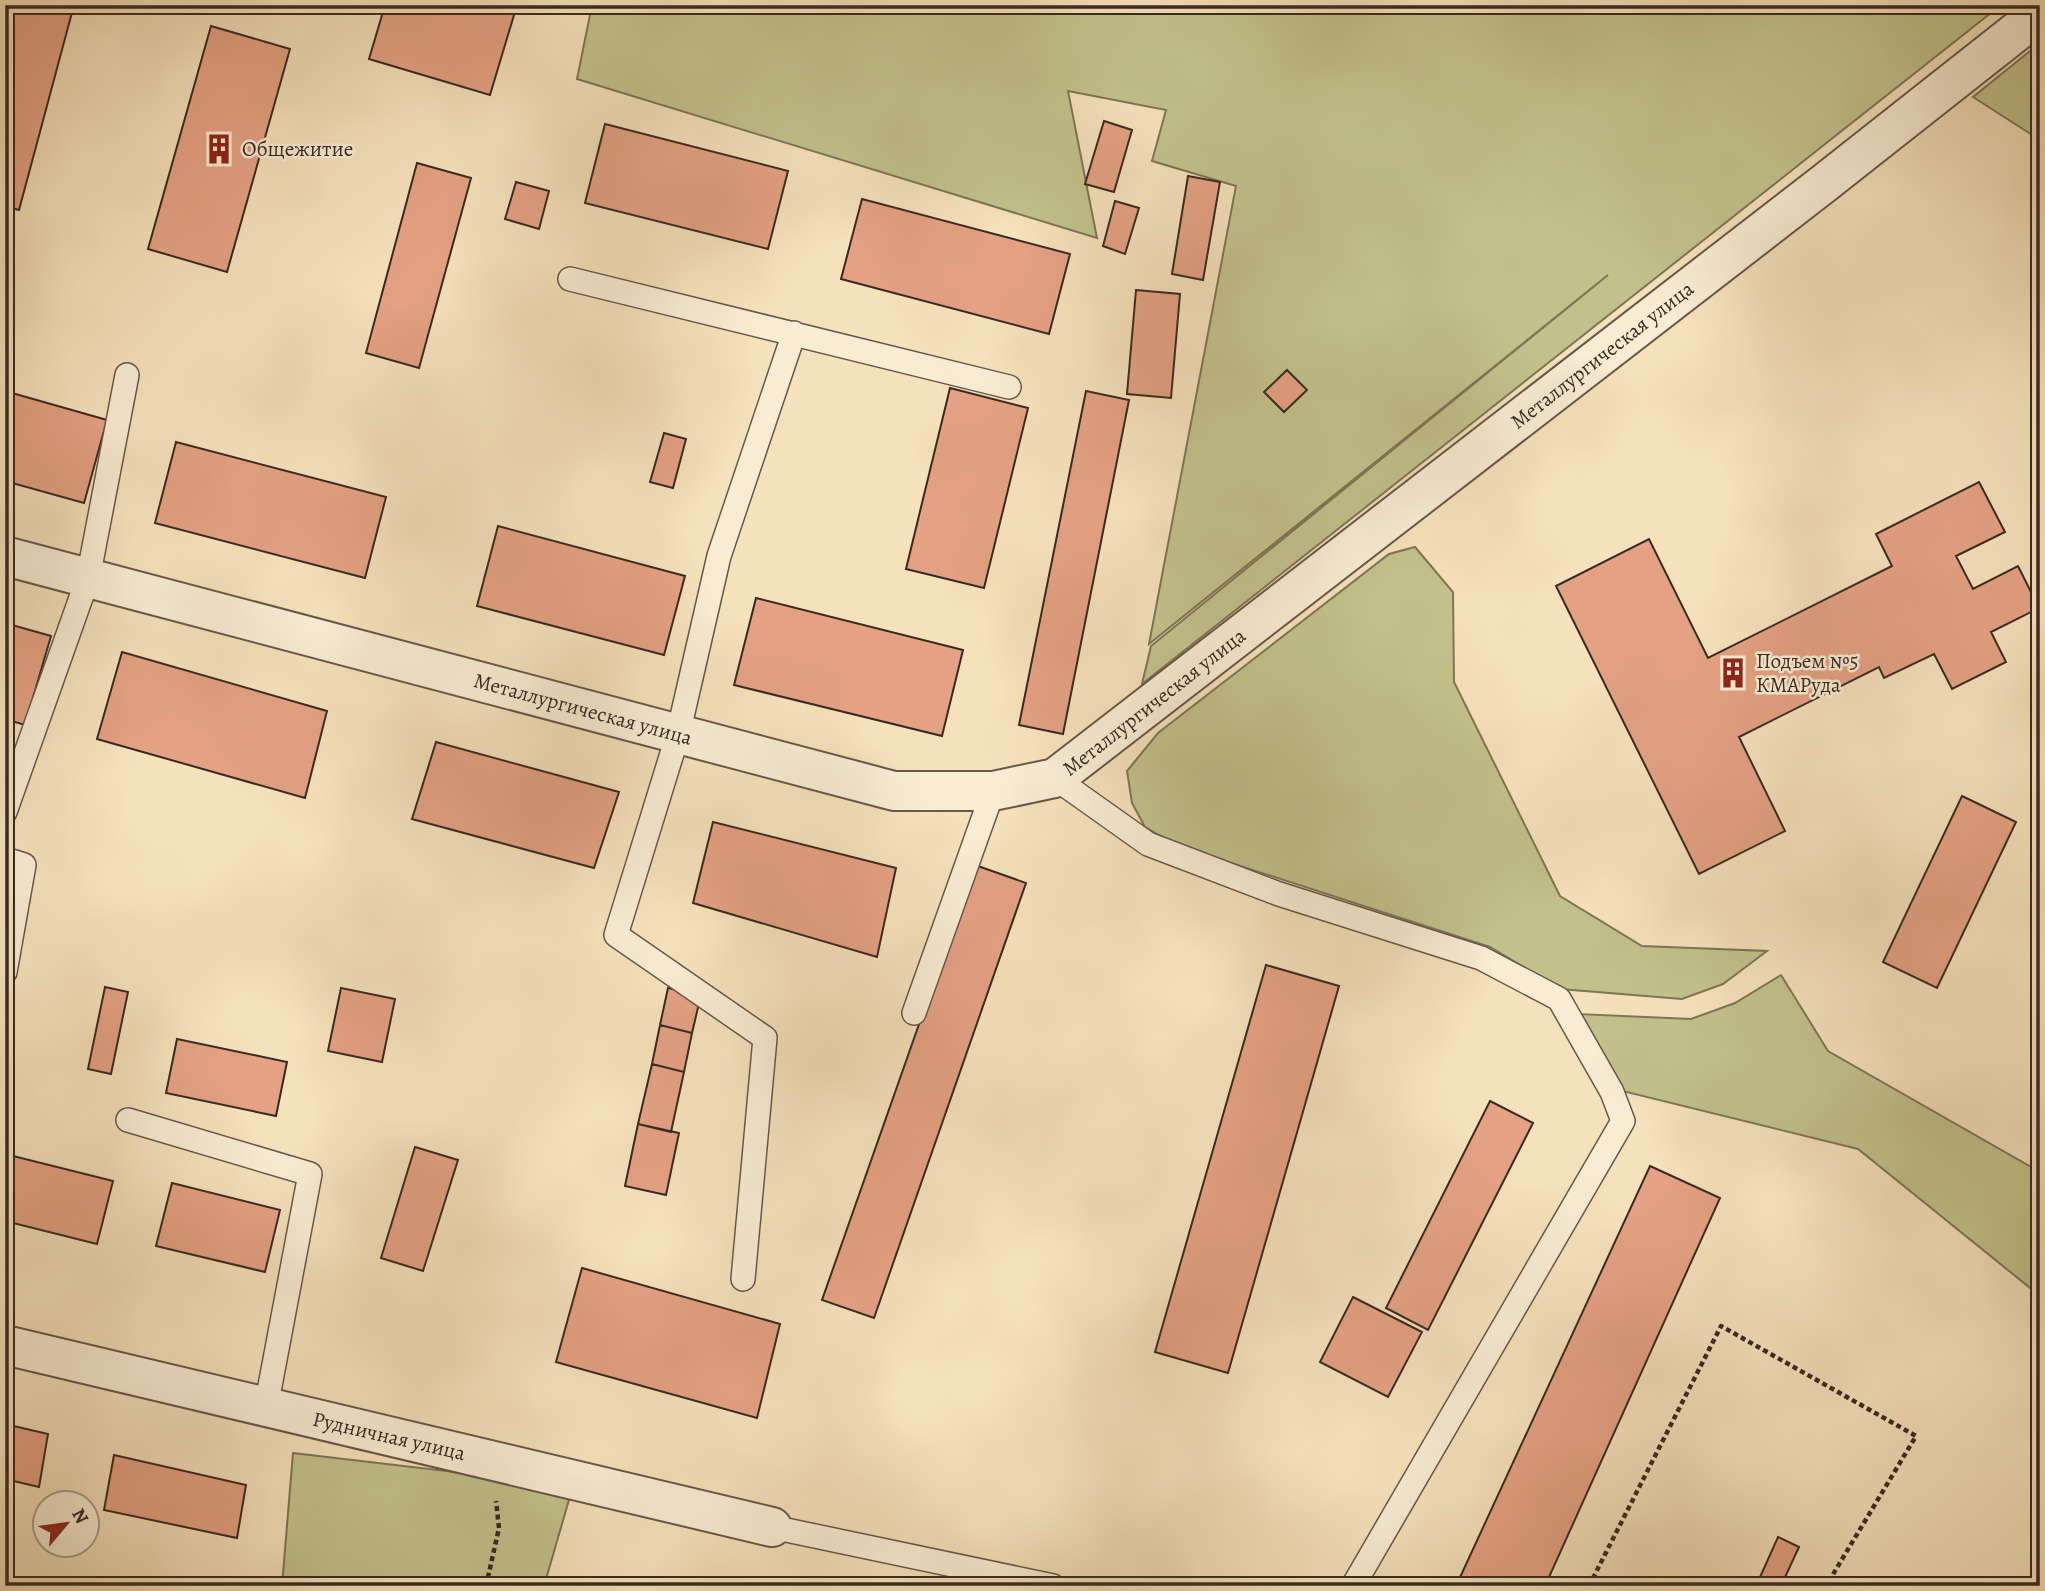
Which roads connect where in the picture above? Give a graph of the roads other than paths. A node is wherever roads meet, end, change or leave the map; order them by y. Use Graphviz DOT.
graph roads {
  1 [pos="2040,13"];
  2 [pos="570,279"];
  3 [pos="794,333"];
  4 [pos="127,375"];
  5 [pos="1009,387"];
  6 [pos="5,556"];
  7 [pos="88,578"];
  8 [pos="678,734"];
  9 [pos="1055,778"];
  10 [pos="993,792"];
  11 [pos="5,812"];
  12 [pos="5,859"];
  13 [pos="5,972"];
  14 [pos="914,1013"];
  15 [pos="128,1120"];
  16 [pos="743,1279"];
  17 [pos="5,1345"];
  18 [pos="266,1407"];
  19 [pos="772,1527"];
  20 [pos="1053,1586"];
  21 [pos="1353,1586"];
  1 -- 9 [label="street, Металлургическая улица"];
  2 -- 3 [label="lane"];
  3 -- 5 [label="lane"];
  3 -- 8 [label="lane"];
  4 -- 7 [label="lane"];
  6 -- 7 [label="street, Металлургическая улица"];
  7 -- 8 [label="street, Металлургическая улица"];
  7 -- 11 [label="lane"];
  8 -- 10 [label="street, Металлургическая улица"];
  8 -- 16 [label="lane"];
  9 -- 10 [label="street, Металлургическая улица"];
  9 -- 21 [label="lane"];
  10 -- 14 [label="lane"];
  12 -- 13 [label="lane"];
  15 -- 18 [label="lane"];
  17 -- 18 [label="street, Рудничная улица"];
  18 -- 19 [label="street, Рудничная улица"];
  19 -- 20 [label="lane"];
}
